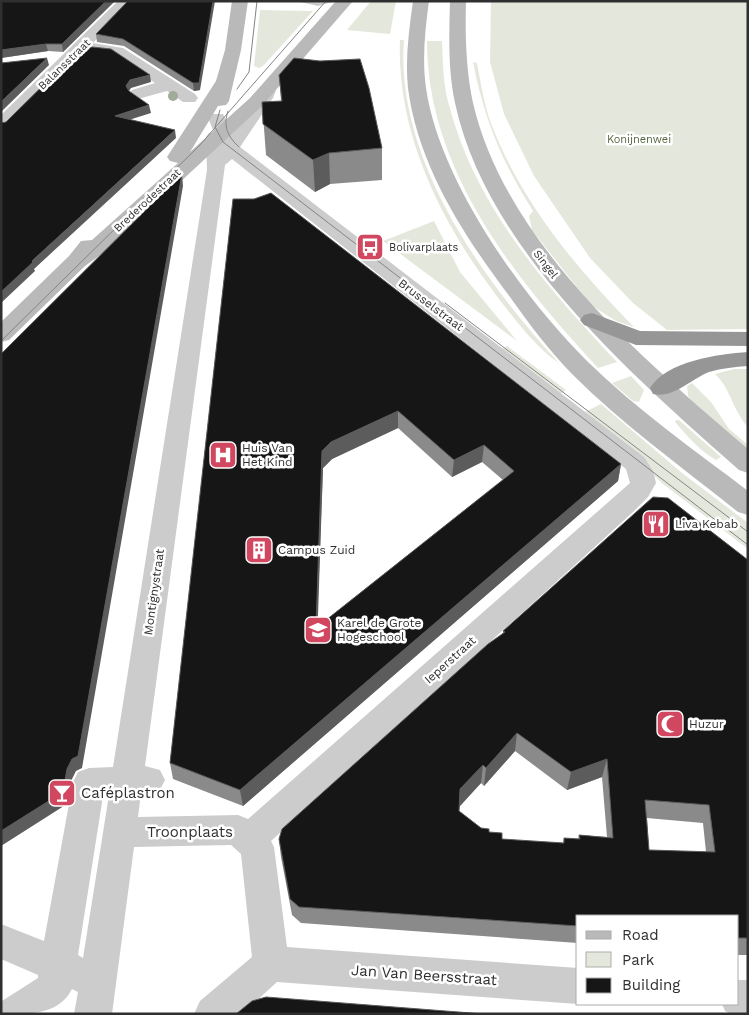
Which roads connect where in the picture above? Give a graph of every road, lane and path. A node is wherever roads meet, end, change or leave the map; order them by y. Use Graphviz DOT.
graph roads {
  1 [pos="127,1"];
  2 [pos="240,1"];
  3 [pos="300,1"];
  4 [pos="332,1"];
  5 [pos="345,1"];
  6 [pos="421,1"];
  7 [pos="458,1"];
  8 [pos="82,47"];
  9 [pos="48,58"];
  10 [pos="69,59"];
  11 [pos="223,84"];
  12 [pos="168,85"];
  13 [pos="138,94"];
  14 [pos="189,98"];
  15 [pos="1,126"];
  16 [pos="194,133"];
  17 [pos="220,141"];
  18 [pos="77,260"];
  19 [pos="592,320"];
  20 [pos="4,329"];
  21 [pos="748,339"];
  22 [pos="748,359"];
  23 [pos="662,388"];
  24 [pos="667,443"];
  25 [pos="748,464"];
  26 [pos="644,476"];
  27 [pos="744,496"];
  28 [pos="138,780"];
  29 [pos="119,832"];
  30 [pos="248,838"];
  31 [pos="1,941"];
  32 [pos="270,964"];
  33 [pos="59,965"];
  34 [pos="576,986"];
  35 [pos="96,998"];
  36 [pos="15,1014"];
  37 [pos="213,1014"];
  1 -- 8 [label="street, Balansstraat"];
  2 -- 11 [label="main road, Montignystraat"];
  3 -- 4 [label="lane"];
  5 -- 17 [label="main road"];
  6 -- 24 [label="main road"];
  7 -- 19 [label="main road, Singel"];
  8 -- 10 [label="street, Balansstraat"];
  8 -- 12 [label="street"];
  9 -- 10 [label="street"];
  10 -- 15 [label="street, Balansstraat"];
  11 -- 16 [label="main road, Montignystraat"];
  11 -- 17 [label="main road, Montignystraat"];
  12 -- 13 [label="street"];
  12 -- 14 [label="street"];
  16 -- 18 [label="main road, Brederodestraat"];
  17 -- 18 [label="main road, Brederodestraat"];
  17 -- 26 [label="street, Brusselstraat"];
  17 -- 28 [label="street, Montignystraat"];
  18 -- 20 [label="main road, Brederodestraat"];
  19 -- 21 [label="highway"];
  19 -- 23 [label="main road, Singel"];
  22 -- 23 [label="highway"];
  23 -- 24 [label="main road"];
  23 -- 25 [label="main road, Singel"];
  24 -- 27 [label="main road"];
  26 -- 30 [label="street, Ieperstraat"];
  28 -- 29 [label="street, Montignystraat"];
  28 -- 33 [label="street"];
  29 -- 30 [label="street, Troonplaats"];
  29 -- 35 [label="street, Montignystraat"];
  30 -- 32 [label="street, Troonplaats"];
  31 -- 33 [label="street"];
  32 -- 34 [label="street, Jan Van Beersstraat"];
  32 -- 37 [label="street"];
  33 -- 35 [label="street"];
  33 -- 36 [label="street"];
}
